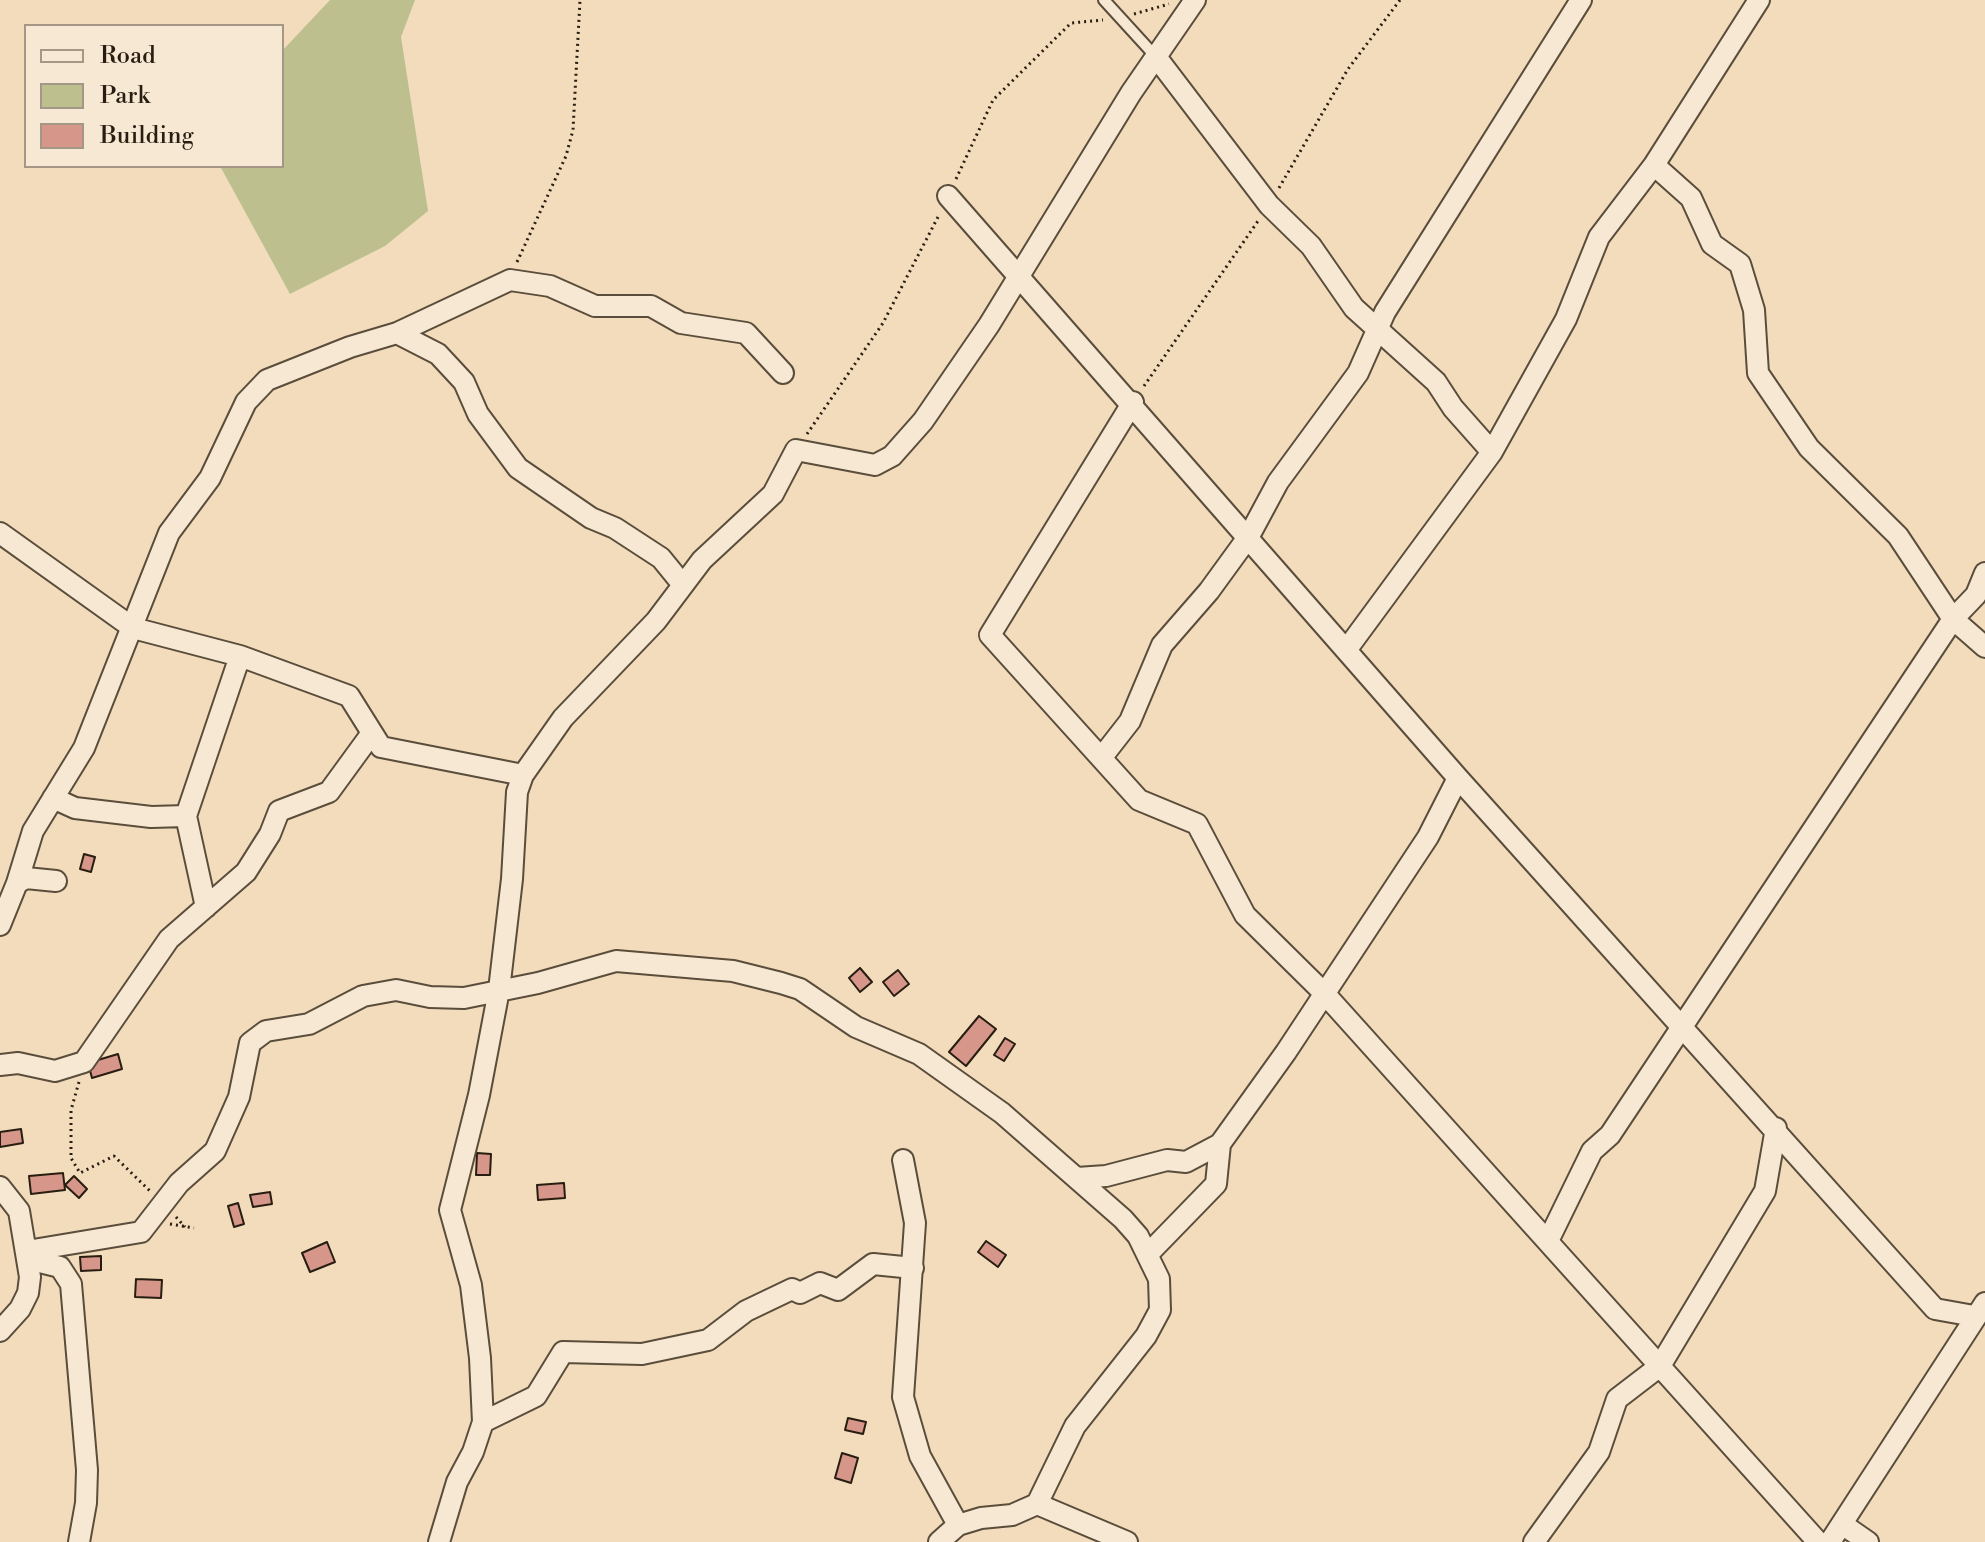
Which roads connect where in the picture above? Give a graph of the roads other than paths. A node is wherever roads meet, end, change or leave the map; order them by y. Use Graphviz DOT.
graph roads {
  1 [pos="1104,0"];
  2 [pos="1195,0"];
  3 [pos="1581,0"];
  4 [pos="1759,0"];
  5 [pos="1157,58"];
  6 [pos="1654,165"];
  7 [pos="948,196"];
  8 [pos="1018,275"];
  9 [pos="1378,328"];
  10 [pos="397,333"];
  11 [pos="783,373"];
  12 [pos="1133,402"];
  13 [pos="1492,452"];
  14 [pos="0,533"];
  15 [pos="1249,536"];
  16 [pos="1985,573"];
  17 [pos="683,585"];
  18 [pos="1953,619"];
  19 [pos="133,628"];
  20 [pos="1985,647"];
  21 [pos="1347,649"];
  22 [pos="240,656"];
  23 [pos="372,733"];
  24 [pos="1102,757"];
  25 [pos="523,775"];
  26 [pos="1458,778"];
  27 [pos="53,798"];
  28 [pos="186,816"];
  29 [pos="56,881"];
  30 [pos="17,883"];
  31 [pos="206,907"];
  32 [pos="0,925"];
  33 [pos="499,990"];
  34 [pos="1324,993"];
  35 [pos="1684,1026"];
  36 [pos="0,1065"];
  37 [pos="1776,1128"];
  38 [pos="1220,1144"];
  39 [pos="903,1160"];
  40 [pos="1077,1178"];
  41 [pos="0,1187"];
  42 [pos="1548,1241"];
  43 [pos="1148,1254"];
  44 [pos="28,1255"];
  45 [pos="913,1268"];
  46 [pos="1980,1309"];
  47 [pos="0,1331"];
  48 [pos="1660,1366"];
  49 [pos="483,1422"];
  50 [pos="1037,1504"];
  51 [pos="1842,1524"];
  52 [pos="958,1525"];
  53 [pos="79,1542"];
  54 [pos="439,1542"];
  55 [pos="939,1542"];
  56 [pos="1127,1542"];
  57 [pos="1534,1542"];
  58 [pos="1818,1542"];
  59 [pos="1830,1542"];
  60 [pos="1868,1542"];
  1 -- 5 [label="lane"];
  2 -- 5 [label="street"];
  3 -- 9 [label="street"];
  4 -- 6 [label="street"];
  5 -- 8 [label="street"];
  5 -- 9 [label="street"];
  6 -- 13 [label="street"];
  6 -- 18 [label="street"];
  7 -- 8 [label="street"];
  8 -- 12 [label="street"];
  8 -- 17 [label="street"];
  9 -- 13 [label="street"];
  9 -- 15 [label="street"];
  10 -- 11 [label="street"];
  10 -- 17 [label="street"];
  10 -- 19 [label="street"];
  12 -- 15 [label="street"];
  12 -- 24 [label="street"];
  13 -- 21 [label="street"];
  14 -- 19 [label="street"];
  15 -- 21 [label="street"];
  15 -- 24 [label="street"];
  16 -- 18 [label="street"];
  17 -- 25 [label="street"];
  18 -- 20 [label="street"];
  18 -- 35 [label="street"];
  19 -- 22 [label="street"];
  19 -- 27 [label="street"];
  21 -- 26 [label="street"];
  22 -- 23 [label="street"];
  22 -- 28 [label="street"];
  23 -- 25 [label="street"];
  23 -- 31 [label="street"];
  24 -- 34 [label="street"];
  25 -- 33 [label="street"];
  26 -- 34 [label="street"];
  26 -- 35 [label="street"];
  27 -- 28 [label="street"];
  27 -- 30 [label="street"];
  28 -- 31 [label="street"];
  29 -- 30 [label="street"];
  30 -- 32 [label="street"];
  31 -- 36 [label="street"];
  33 -- 40 [label="street"];
  33 -- 44 [label="street"];
  33 -- 49 [label="street"];
  34 -- 38 [label="street"];
  34 -- 42 [label="street"];
  35 -- 37 [label="street"];
  35 -- 42 [label="street"];
  37 -- 46 [label="street"];
  37 -- 48 [label="street"];
  38 -- 40 [label="street"];
  38 -- 43 [label="street"];
  39 -- 45 [label="street"];
  40 -- 43 [label="street"];
  41 -- 44 [label="street"];
  42 -- 48 [label="street"];
  43 -- 50 [label="street"];
  44 -- 47 [label="street"];
  44 -- 53 [label="street"];
  45 -- 49 [label="street"];
  45 -- 52 [label="street"];
  46 -- 51 [label="street"];
  48 -- 57 [label="street"];
  48 -- 58 [label="street"];
  49 -- 54 [label="street"];
  50 -- 52 [label="street"];
  50 -- 56 [label="street"];
  51 -- 59 [label="street"];
  51 -- 60 [label="street"];
  52 -- 55 [label="street"];
}
